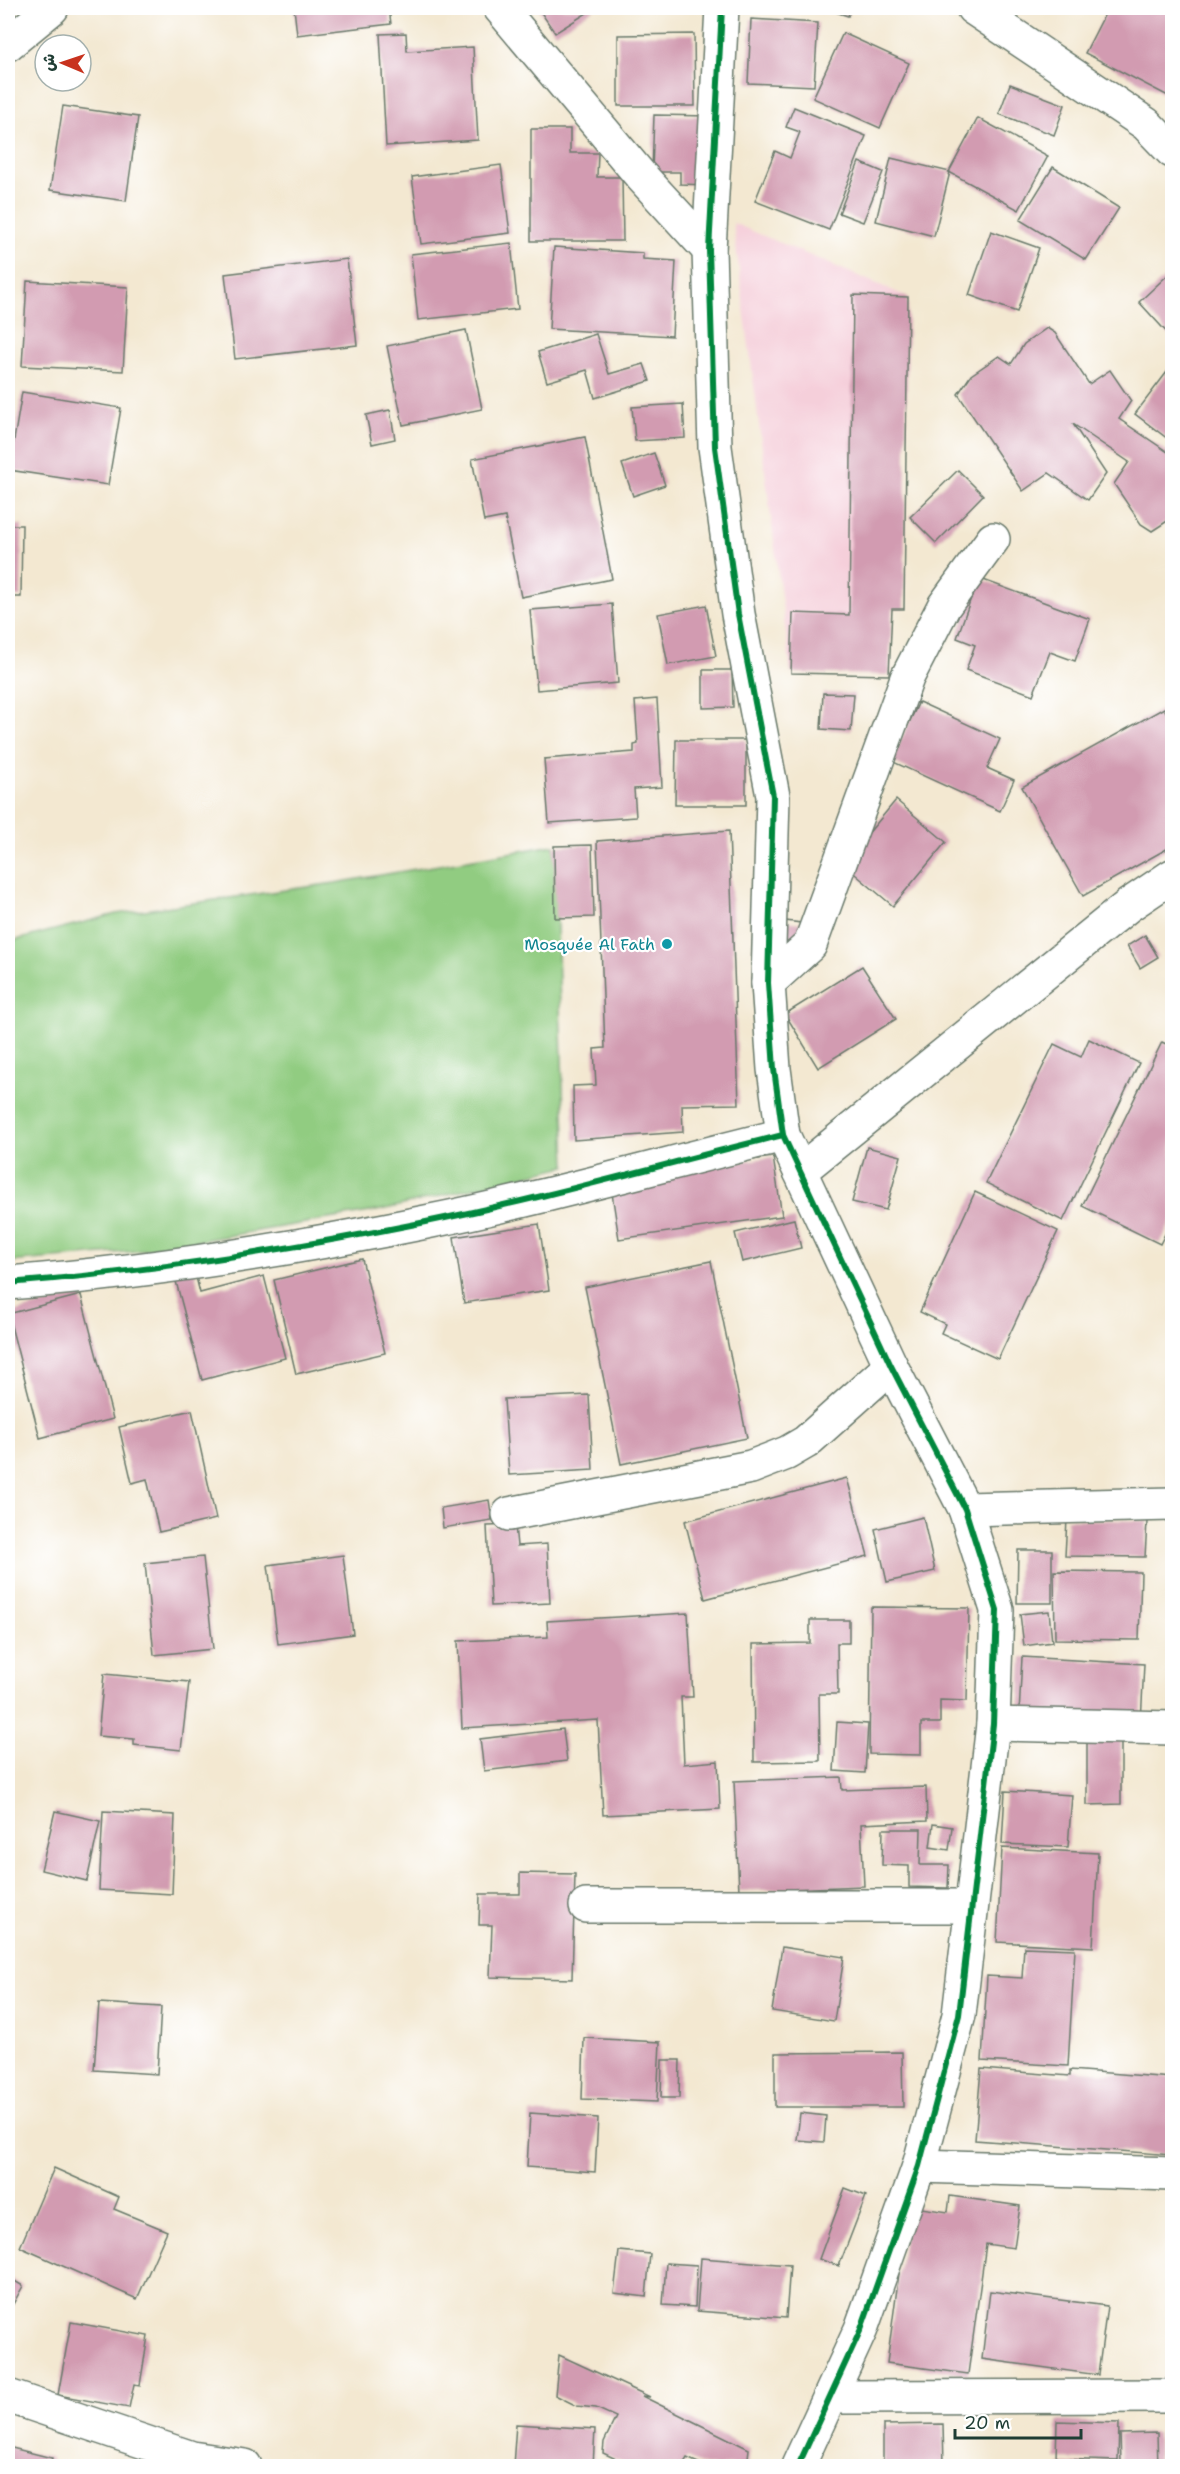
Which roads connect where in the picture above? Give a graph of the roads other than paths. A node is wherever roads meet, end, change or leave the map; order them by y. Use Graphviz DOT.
graph roads {
  1 [pos="52,8"];
  2 [pos="500,8"];
  3 [pos="722,8"];
  4 [pos="973,8"];
  5 [pos="8,44"];
  6 [pos="1173,150"];
  7 [pos="709,250"];
  8 [pos="993,539"];
  9 [pos="1173,876"];
  10 [pos="768,983"];
  11 [pos="783,1136"];
  12 [pos="800,1171"];
  13 [pos="8,1283"];
  14 [pos="891,1366"];
  15 [pos="1173,1504"];
  16 [pos="965,1509"];
  17 [pos="509,1514"];
  18 [pos="993,1724"];
  19 [pos="1173,1728"];
  20 [pos="586,1906"];
  21 [pos="971,1906"];
  22 [pos="920,2166"];
  23 [pos="1173,2174"];
  24 [pos="8,2396"];
  25 [pos="1173,2396"];
  26 [pos="831,2397"];
  27 [pos="245,2466"];
  28 [pos="798,2466"];
  1 -- 5 [label="street"];
  2 -- 7 [label="street"];
  3 -- 7 [label="street"];
  4 -- 6 [label="street"];
  7 -- 10 [label="street"];
  8 -- 10 [label="street"];
  9 -- 12 [label="street"];
  10 -- 11 [label="street"];
  11 -- 12 [label="street"];
  11 -- 13 [label="street"];
  12 -- 14 [label="street"];
  14 -- 16 [label="street"];
  14 -- 17 [label="street"];
  15 -- 16 [label="street"];
  16 -- 18 [label="street"];
  18 -- 19 [label="street"];
  18 -- 21 [label="street"];
  20 -- 21 [label="street"];
  21 -- 22 [label="street"];
  22 -- 23 [label="street"];
  22 -- 26 [label="street"];
  24 -- 27 [label="street"];
  25 -- 26 [label="street"];
  26 -- 28 [label="street"];
}
